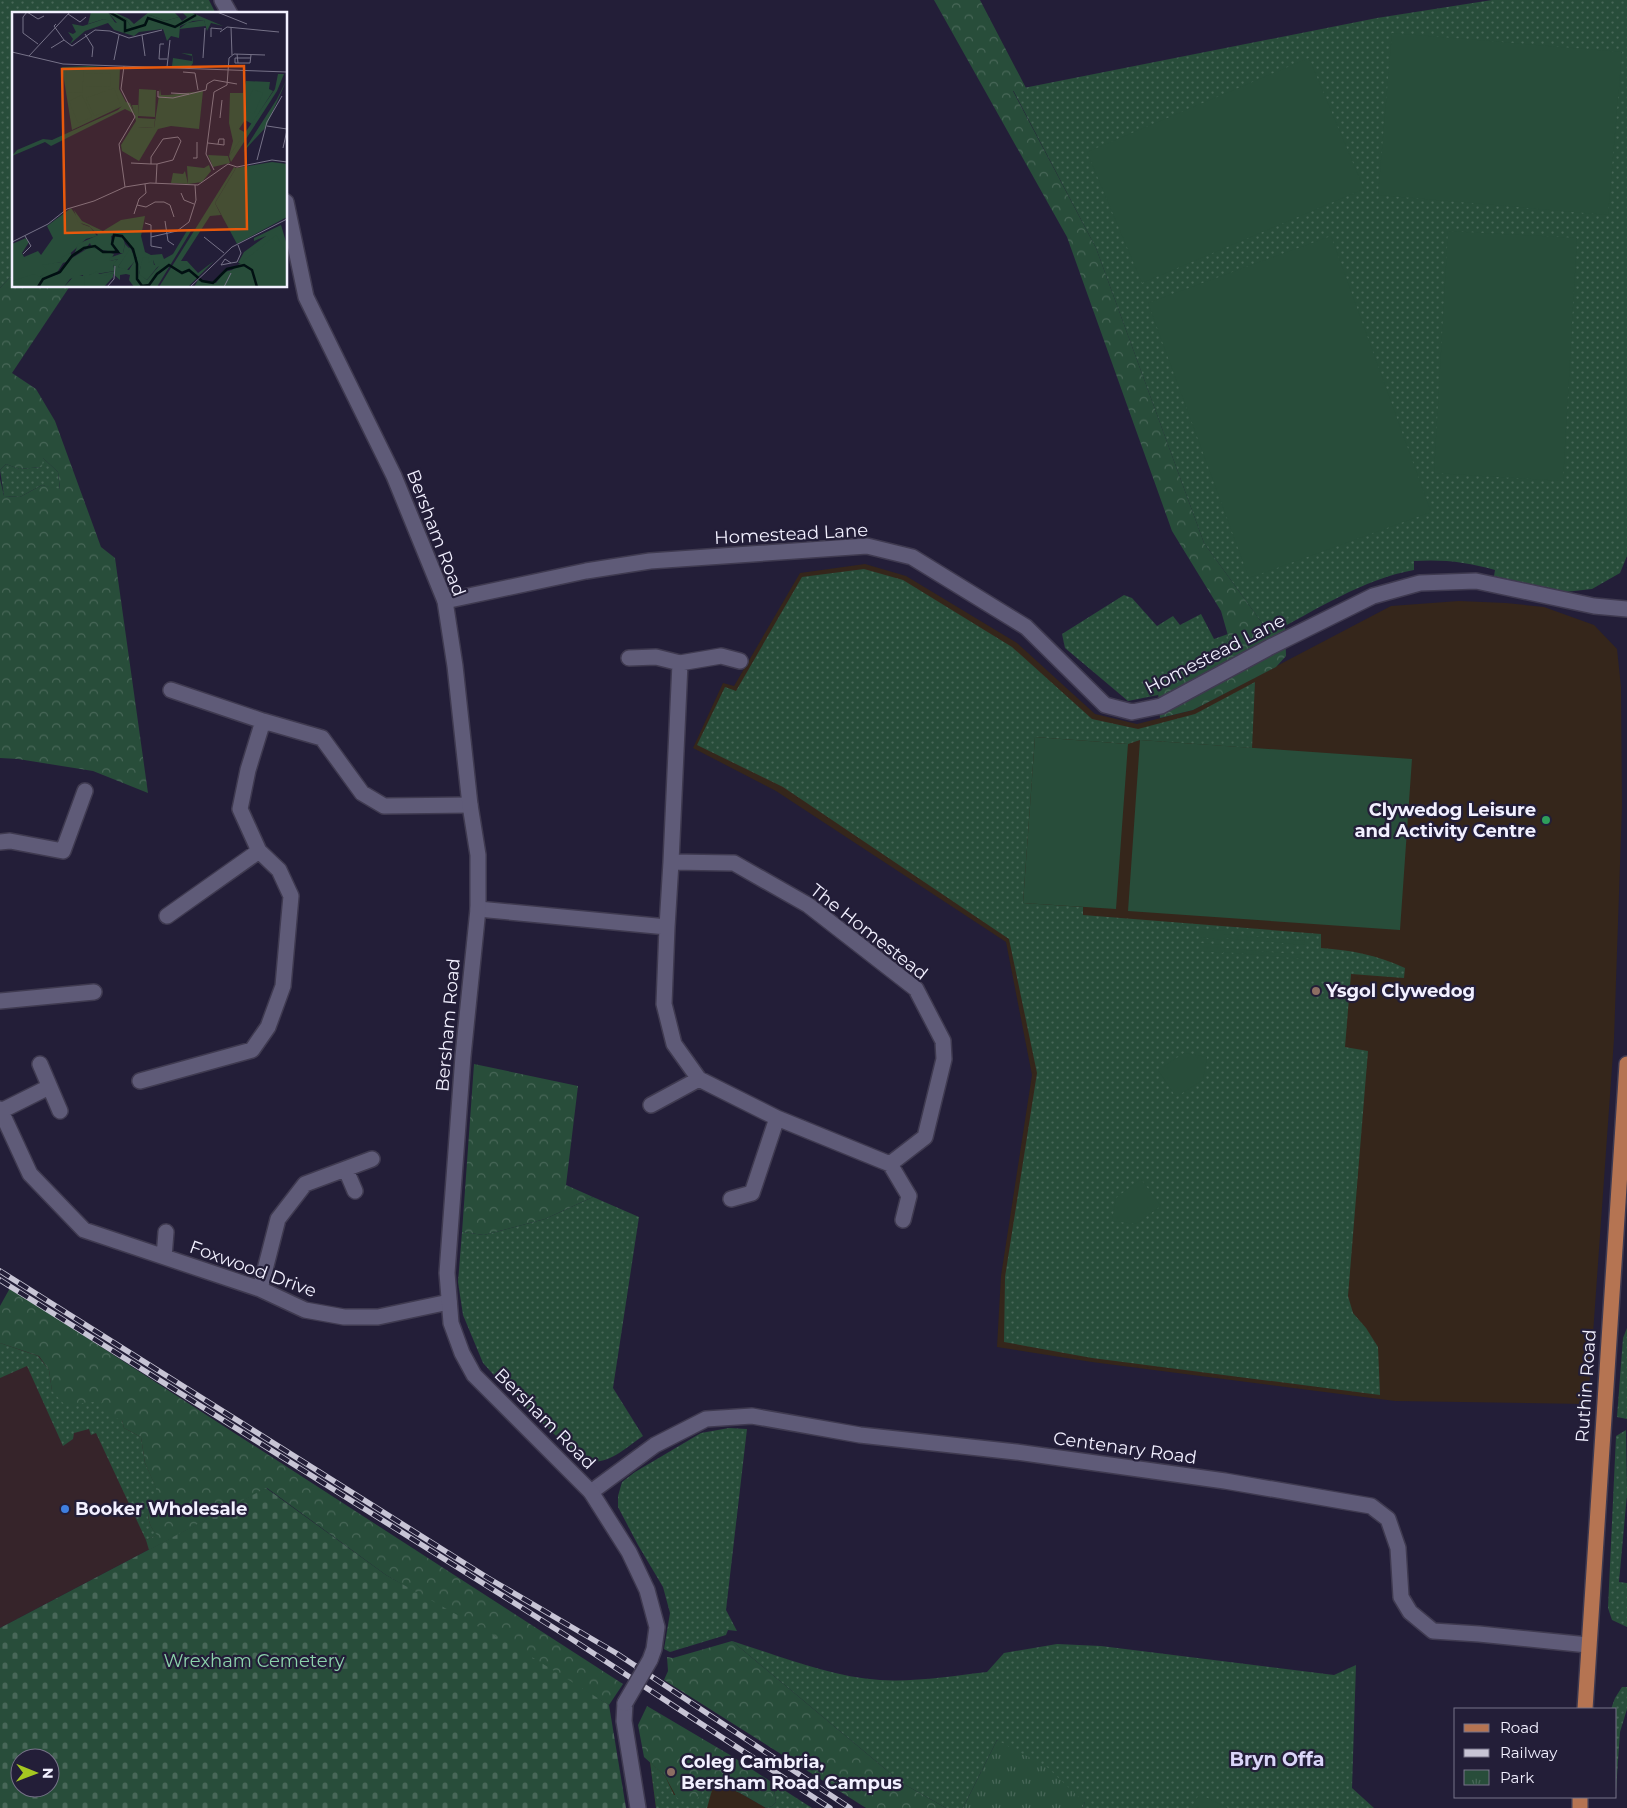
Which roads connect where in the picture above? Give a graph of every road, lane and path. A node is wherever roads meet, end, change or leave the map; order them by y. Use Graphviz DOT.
graph roads {
  1 [pos="222,0"];
  2 [pos="229,12"];
  3 [pos="288,212"];
  4 [pos="445,601"];
  5 [pos="1627,609"];
  6 [pos="629,658"];
  7 [pos="740,661"];
  8 [pos="680,662"];
  9 [pos="171,690"];
  10 [pos="262,721"];
  11 [pos="84,790"];
  12 [pos="470,805"];
  13 [pos="0,842"];
  14 [pos="259,851"];
  15 [pos="671,862"];
  16 [pos="478,908"];
  17 [pos="167,916"];
  18 [pos="667,927"];
  19 [pos="94,992"];
  20 [pos="0,1001"];
  21 [pos="40,1064"];
  22 [pos="1627,1064"];
  23 [pos="699,1079"];
  24 [pos="140,1081"];
  25 [pos="49,1086"];
  26 [pos="651,1105"];
  27 [pos="0,1110"];
  28 [pos="60,1111"];
  29 [pos="777,1118"];
  30 [pos="372,1159"];
  31 [pos="890,1164"];
  32 [pos="346,1170"];
  33 [pos="354,1191"];
  34 [pos="731,1199"];
  35 [pos="903,1220"];
  36 [pos="166,1232"];
  37 [pos="164,1258"];
  38 [pos="260,1289"];
  39 [pos="449,1302"];
  40 [pos="591,1492"];
  41 [pos="1588,1645"];
  42 [pos="1585,1708"];
  43 [pos="638,1808"];
  1 -- 2 [label="street"];
  3 -- 4 [label="street, Bersham Road"];
  4 -- 5 [label="street, Homestead Lane"];
  4 -- 12 [label="street, Bersham Road"];
  6 -- 8 [label="street"];
  7 -- 8 [label="street"];
  8 -- 15 [label="street"];
  9 -- 10 [label="street"];
  10 -- 12 [label="street"];
  10 -- 14 [label="street"];
  11 -- 13 [label="street"];
  12 -- 16 [label="street, Bersham Road"];
  14 -- 17 [label="street"];
  14 -- 24 [label="street"];
  15 -- 18 [label="street"];
  15 -- 31 [label="street, The Homestead"];
  16 -- 18 [label="street"];
  16 -- 39 [label="street, Bersham Road"];
  18 -- 23 [label="street"];
  19 -- 20 [label="street"];
  21 -- 25 [label="street"];
  22 -- 41 [label="main road, Ruthin Road"];
  23 -- 26 [label="street"];
  23 -- 29 [label="street"];
  25 -- 27 [label="street, Foxwood Drive"];
  25 -- 28 [label="street"];
  27 -- 37 [label="street, Foxwood Drive"];
  29 -- 31 [label="street"];
  29 -- 34 [label="street"];
  30 -- 32 [label="street"];
  31 -- 35 [label="street"];
  32 -- 33 [label="street"];
  32 -- 38 [label="street"];
  36 -- 37 [label="street, Foxwood Drive"];
  37 -- 38 [label="street, Foxwood Drive"];
  38 -- 39 [label="street, Foxwood Drive"];
  39 -- 40 [label="street, Bersham Road"];
  40 -- 41 [label="street, Centenary Road"];
  40 -- 43 [label="street, Bersham Road, bridge"];
  41 -- 42 [label="main road, Ruthin Road"];
}
